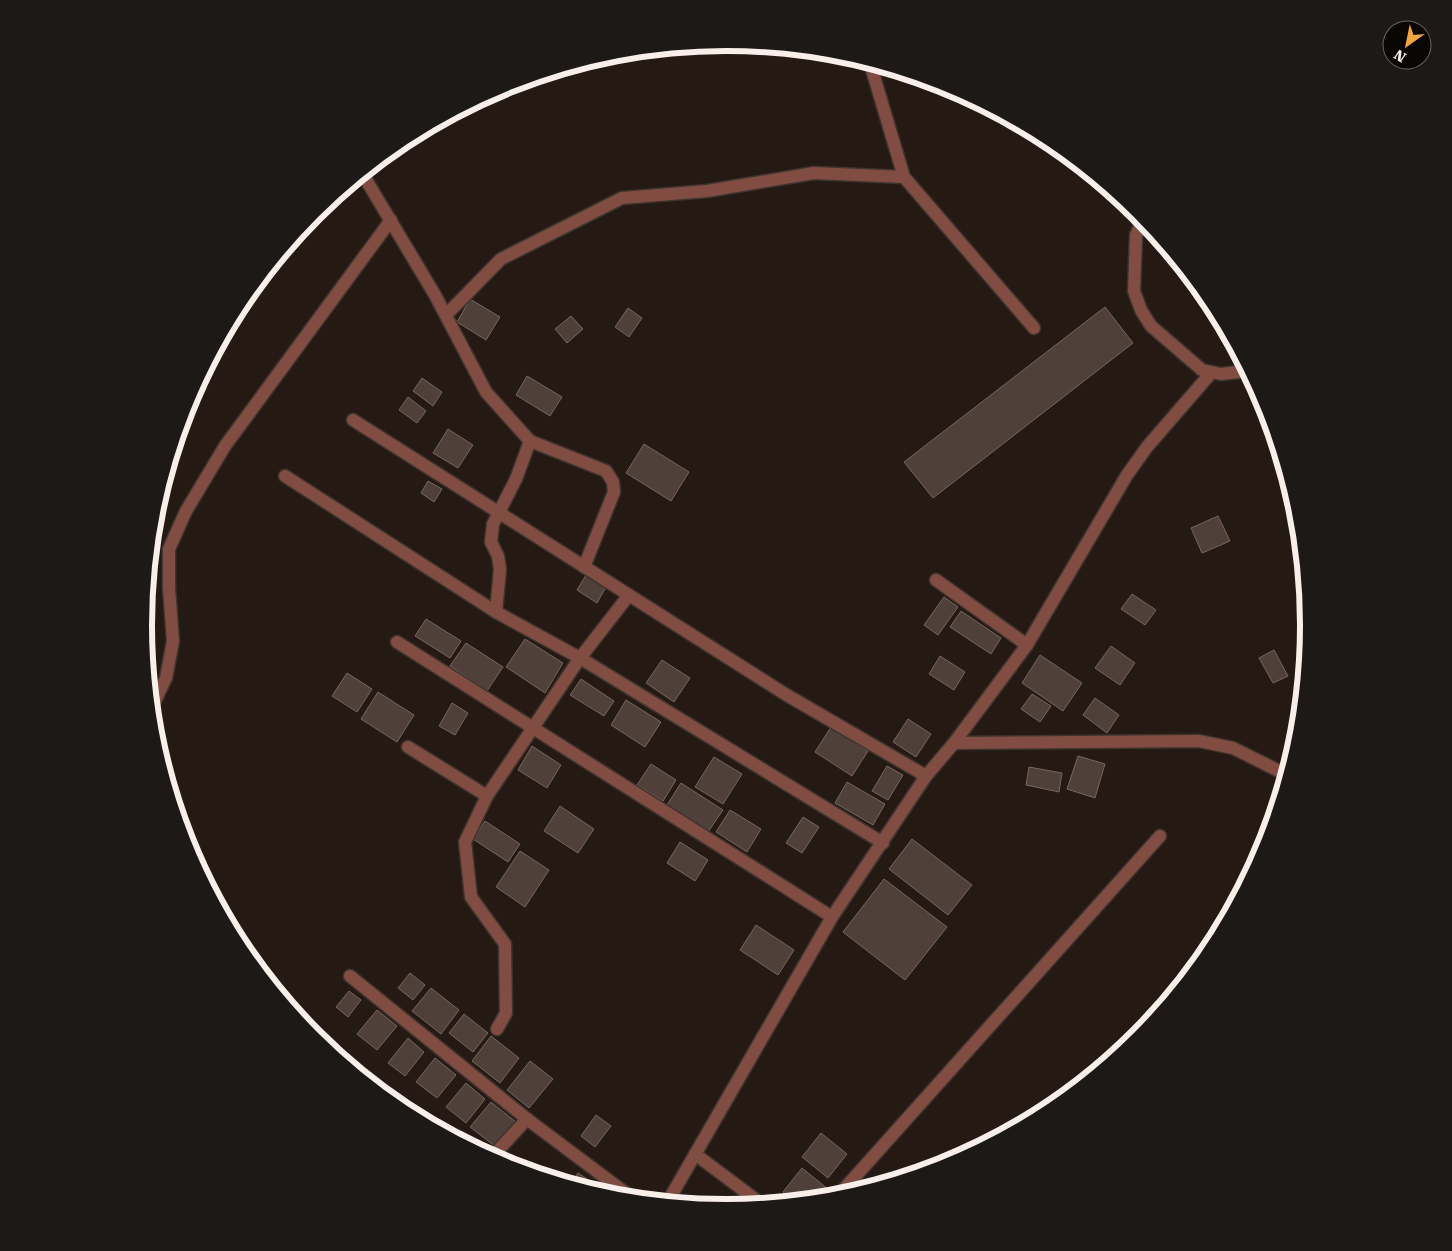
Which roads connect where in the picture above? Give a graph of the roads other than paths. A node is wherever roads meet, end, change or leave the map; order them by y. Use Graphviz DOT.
graph roads {
  1 [pos="872,70"];
  2 [pos="904,177"];
  3 [pos="366,179"];
  4 [pos="391,220"];
  5 [pos="1140,228"];
  6 [pos="446,315"];
  7 [pos="1034,328"];
  8 [pos="1240,371"];
  9 [pos="1211,373"];
  10 [pos="353,420"];
  11 [pos="530,440"];
  12 [pos="285,476"];
  13 [pos="498,512"];
  14 [pos="584,567"];
  15 [pos="936,580"];
  16 [pos="629,595"];
  17 [pos="496,612"];
  18 [pos="397,642"];
  19 [pos="1027,644"];
  20 [pos="580,658"];
  21 [pos="157,697"];
  22 [pos="532,728"];
  23 [pos="954,743"];
  24 [pos="408,747"];
  25 [pos="1281,772"];
  26 [pos="926,776"];
  27 [pos="488,796"];
  28 [pos="1160,836"];
  29 [pos="883,843"];
  30 [pos="832,918"];
  31 [pos="350,976"];
  32 [pos="497,1029"];
  33 [pos="527,1119"];
  34 [pos="497,1152"];
  35 [pos="695,1154"];
  36 [pos="846,1187"];
  37 [pos="622,1190"];
  38 [pos="670,1197"];
  39 [pos="755,1199"];
  1 -- 2 [label="street"];
  2 -- 6 [label="street"];
  2 -- 7 [label="street"];
  3 -- 4 [label="street"];
  4 -- 6 [label="street"];
  4 -- 21 [label="street"];
  5 -- 9 [label="street"];
  6 -- 11 [label="street"];
  8 -- 9 [label="street"];
  9 -- 19 [label="street"];
  10 -- 13 [label="street"];
  11 -- 13 [label="street"];
  11 -- 14 [label="street"];
  12 -- 17 [label="street"];
  13 -- 14 [label="street"];
  13 -- 17 [label="street"];
  14 -- 16 [label="street"];
  15 -- 19 [label="street"];
  16 -- 20 [label="street"];
  16 -- 26 [label="street"];
  17 -- 20 [label="street"];
  18 -- 22 [label="street"];
  19 -- 23 [label="street"];
  20 -- 22 [label="street"];
  20 -- 29 [label="street"];
  22 -- 27 [label="street"];
  22 -- 30 [label="street"];
  23 -- 25 [label="street"];
  23 -- 26 [label="street"];
  24 -- 27 [label="street"];
  26 -- 29 [label="street"];
  27 -- 32 [label="street"];
  28 -- 36 [label="street"];
  29 -- 30 [label="street"];
  30 -- 35 [label="street"];
  31 -- 33 [label="street"];
  33 -- 34 [label="street"];
  33 -- 37 [label="street"];
  35 -- 38 [label="street"];
  35 -- 39 [label="street"];
}
